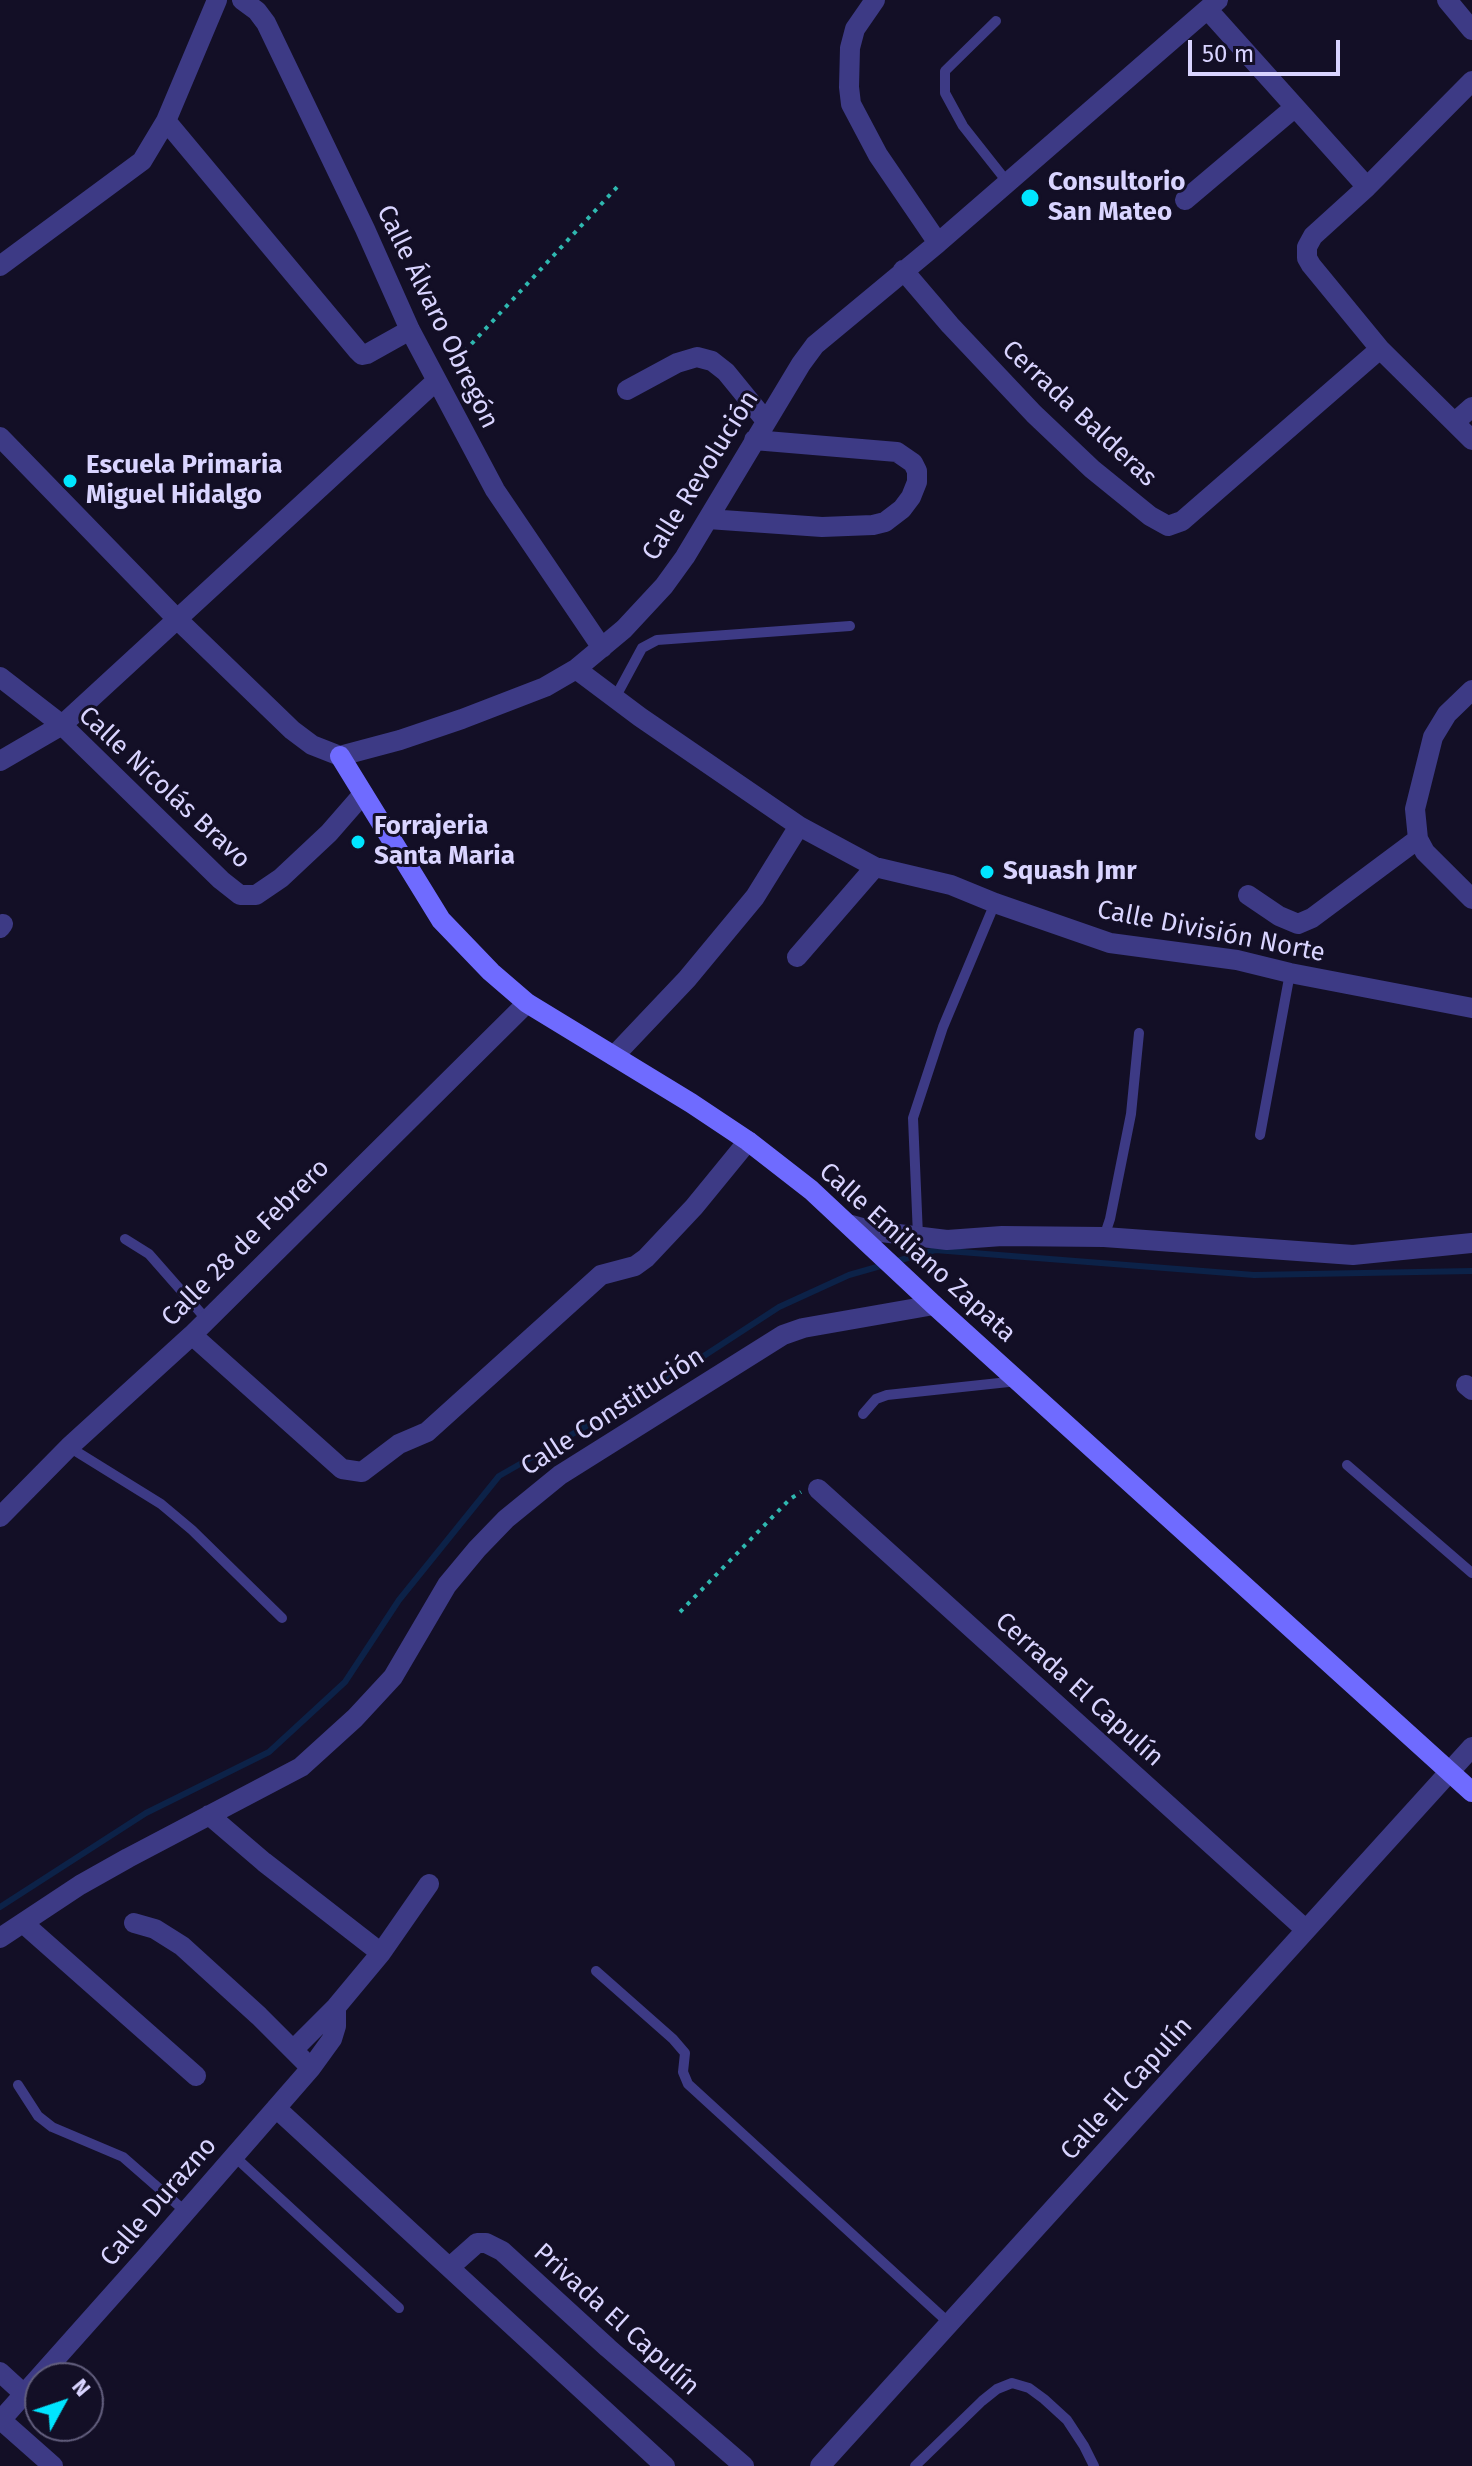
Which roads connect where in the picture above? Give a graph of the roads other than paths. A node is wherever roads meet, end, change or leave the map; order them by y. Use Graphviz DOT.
graph roads {
  1 [pos="217,0"];
  2 [pos="242,0"];
  3 [pos="875,0"];
  4 [pos="1447,0"];
  5 [pos="1213,5"];
  6 [pos="996,21"];
  7 [pos="1470,23"];
  8 [pos="1472,81"];
  9 [pos="1294,108"];
  10 [pos="166,121"];
  11 [pos="1008,183"];
  12 [pos="1367,187"];
  13 [pos="1185,200"];
  14 [pos="938,243"];
  15 [pos="0,266"];
  16 [pos="903,270"];
  17 [pos="410,330"];
  18 [pos="1380,349"];
  19 [pos="435,382"];
  20 [pos="627,390"];
  21 [pos="1472,407"];
  22 [pos="766,421"];
  23 [pos="1455,422"];
  24 [pos="0,437"];
  25 [pos="754,440"];
  26 [pos="1472,440"];
  27 [pos="708,519"];
  28 [pos="177,619"];
  29 [pos="850,626"];
  30 [pos="602,648"];
  31 [pos="576,669"];
  32 [pos="0,677"];
  33 [pos="1472,690"];
  34 [pos="615,698"];
  35 [pos="62,725"];
  36 [pos="340,756"];
  37 [pos="0,761"];
  38 [pos="363,794"];
  39 [pos="799,826"];
  40 [pos="1418,839"];
  41 [pos="875,867"];
  42 [pos="1248,895"];
  43 [pos="1472,899"];
  44 [pos="995,903"];
  45 [pos="797,957"];
  46 [pos="1290,973"];
  47 [pos="527,1003"];
  48 [pos="1472,1008"];
  49 [pos="1139,1033"];
  50 [pos="614,1056"];
  51 [pos="1260,1135"];
  52 [pos="748,1141"];
  53 [pos="851,1225"];
  54 [pos="918,1236"];
  55 [pos="1104,1237"];
  56 [pos="125,1239"];
  57 [pos="1472,1243"];
  58 [pos="934,1305"];
  59 [pos="199,1327"];
  60 [pos="1020,1381"];
  61 [pos="863,1414"];
  62 [pos="69,1447"];
  63 [pos="1347,1465"];
  64 [pos="818,1489"];
  65 [pos="4,1504"];
  66 [pos="1472,1573"];
  67 [pos="282,1618"];
  68 [pos="1472,1747"];
  69 [pos="1450,1771"];
  70 [pos="1472,1792"];
  71 [pos="209,1815"];
  72 [pos="429,1884"];
  73 [pos="23,1923"];
  74 [pos="134,1923"];
  75 [pos="1305,1929"];
  76 [pos="0,1938"];
  77 [pos="381,1953"];
  78 [pos="596,1971"];
  79 [pos="336,2007"];
  80 [pos="293,2050"];
  81 [pos="311,2068"];
  82 [pos="196,2076"];
  83 [pos="18,2085"];
  84 [pos="276,2108"];
  85 [pos="234,2156"];
  86 [pos="186,2212"];
  87 [pos="450,2267"];
  88 [pos="399,2308"];
  89 [pos="949,2323"];
  90 [pos="52,2362"];
  91 [pos="0,2372"];
  92 [pos="24,2394"];
  93 [pos="0,2420"];
  94 [pos="53,2466"];
  95 [pos="665,2466"];
  96 [pos="744,2466"];
  97 [pos="820,2466"];
  98 [pos="915,2466"];
  99 [pos="1094,2466"];
  1 -- 10 [label="street"];
  2 -- 17 [label="street, Calle Álvaro Obregón"];
  3 -- 14 [label="street"];
  4 -- 7 [label="street"];
  5 -- 9 [label="street"];
  5 -- 11 [label="street, Calle Revolución"];
  6 -- 11 [label="lane"];
  8 -- 12 [label="street"];
  9 -- 12 [label="street"];
  9 -- 13 [label="street"];
  10 -- 15 [label="street"];
  10 -- 17 [label="street"];
  11 -- 14 [label="street, Calle Revolución"];
  12 -- 18 [label="street"];
  14 -- 16 [label="street, Calle Revolución"];
  16 -- 18 [label="street, Cerrada Balderas"];
  16 -- 22 [label="street, Calle Revolución"];
  17 -- 19 [label="street, Calle Álvaro Obregón"];
  18 -- 23 [label="street"];
  19 -- 28 [label="street"];
  19 -- 30 [label="street, Calle Álvaro Obregón"];
  20 -- 22 [label="street"];
  21 -- 23 [label="street"];
  22 -- 25 [label="street, Calle Revolución"];
  23 -- 26 [label="street"];
  24 -- 28 [label="street"];
  25 -- 27 [label="street, Calle Revolución"];
  25 -- 27 [label="street"];
  27 -- 30 [label="street, Calle Revolución"];
  28 -- 35 [label="street"];
  28 -- 36 [label="street"];
  29 -- 34 [label="lane"];
  30 -- 31 [label="street, Calle Revolución"];
  31 -- 34 [label="street, Calle División Norte"];
  31 -- 36 [label="street, Calle Revolución"];
  32 -- 35 [label="street, Calle Nicolás Bravo"];
  33 -- 40 [label="street"];
  34 -- 39 [label="street, Calle División Norte"];
  35 -- 37 [label="street"];
  35 -- 38 [label="street, Calle Nicolás Bravo"];
  36 -- 38 [label="street, Calle Emiliano Zapata"];
  38 -- 47 [label="street, Calle Emiliano Zapata"];
  39 -- 41 [label="street, Calle División Norte"];
  39 -- 50 [label="street"];
  40 -- 42 [label="street"];
  40 -- 43 [label="street"];
  41 -- 44 [label="street, Calle División Norte"];
  41 -- 45 [label="street"];
  44 -- 46 [label="street, Calle División Norte"];
  44 -- 54 [label="lane"];
  46 -- 48 [label="street, Calle División Norte"];
  46 -- 51 [label="lane"];
  47 -- 50 [label="street, Calle Emiliano Zapata"];
  47 -- 59 [label="street, Calle 28 de Febrero"];
  49 -- 55 [label="lane"];
  50 -- 52 [label="street, Calle Emiliano Zapata"];
  52 -- 53 [label="street, Calle Emiliano Zapata"];
  52 -- 59 [label="street"];
  53 -- 54 [label="street"];
  53 -- 58 [label="street, Calle Emiliano Zapata"];
  54 -- 55 [label="street"];
  55 -- 57 [label="street"];
  56 -- 59 [label="lane"];
  58 -- 60 [label="street, Calle Emiliano Zapata"];
  58 -- 71 [label="street, Calle Constitución"];
  59 -- 62 [label="street, Calle 28 de Febrero"];
  60 -- 61 [label="lane"];
  60 -- 69 [label="street, Calle Emiliano Zapata"];
  62 -- 65 [label="street, Calle 28 de Febrero"];
  62 -- 67 [label="lane"];
  63 -- 66 [label="lane"];
  64 -- 75 [label="street, Cerrada El Capulín"];
  68 -- 69 [label="street, Calle El Capulín"];
  69 -- 70 [label="street, Calle Emiliano Zapata"];
  69 -- 75 [label="street, Calle El Capulín"];
  71 -- 73 [label="street, Calle Constitución"];
  71 -- 77 [label="street"];
  72 -- 77 [label="street, Calle Durazno"];
  73 -- 76 [label="street, Calle Constitución"];
  73 -- 82 [label="street"];
  74 -- 80 [label="street"];
  75 -- 89 [label="street, Calle El Capulín"];
  77 -- 79 [label="street, Calle Durazno"];
  78 -- 89 [label="lane"];
  79 -- 80 [label="street, Calle Durazno"];
  79 -- 81 [label="street, Calle Durazno"];
  80 -- 81 [label="street"];
  81 -- 84 [label="street, Calle Durazno"];
  83 -- 86 [label="lane"];
  84 -- 85 [label="street, Calle Durazno"];
  84 -- 87 [label="street"];
  85 -- 86 [label="street, Calle Durazno"];
  85 -- 88 [label="lane"];
  86 -- 90 [label="street, Calle Durazno"];
  87 -- 95 [label="street"];
  87 -- 96 [label="street, Privada El Capulín"];
  89 -- 97 [label="street, Calle El Capulín"];
  91 -- 92 [label="street"];
  92 -- 93 [label="street, Calle Durazno"];
  93 -- 94 [label="street"];
  98 -- 99 [label="lane"];
}
